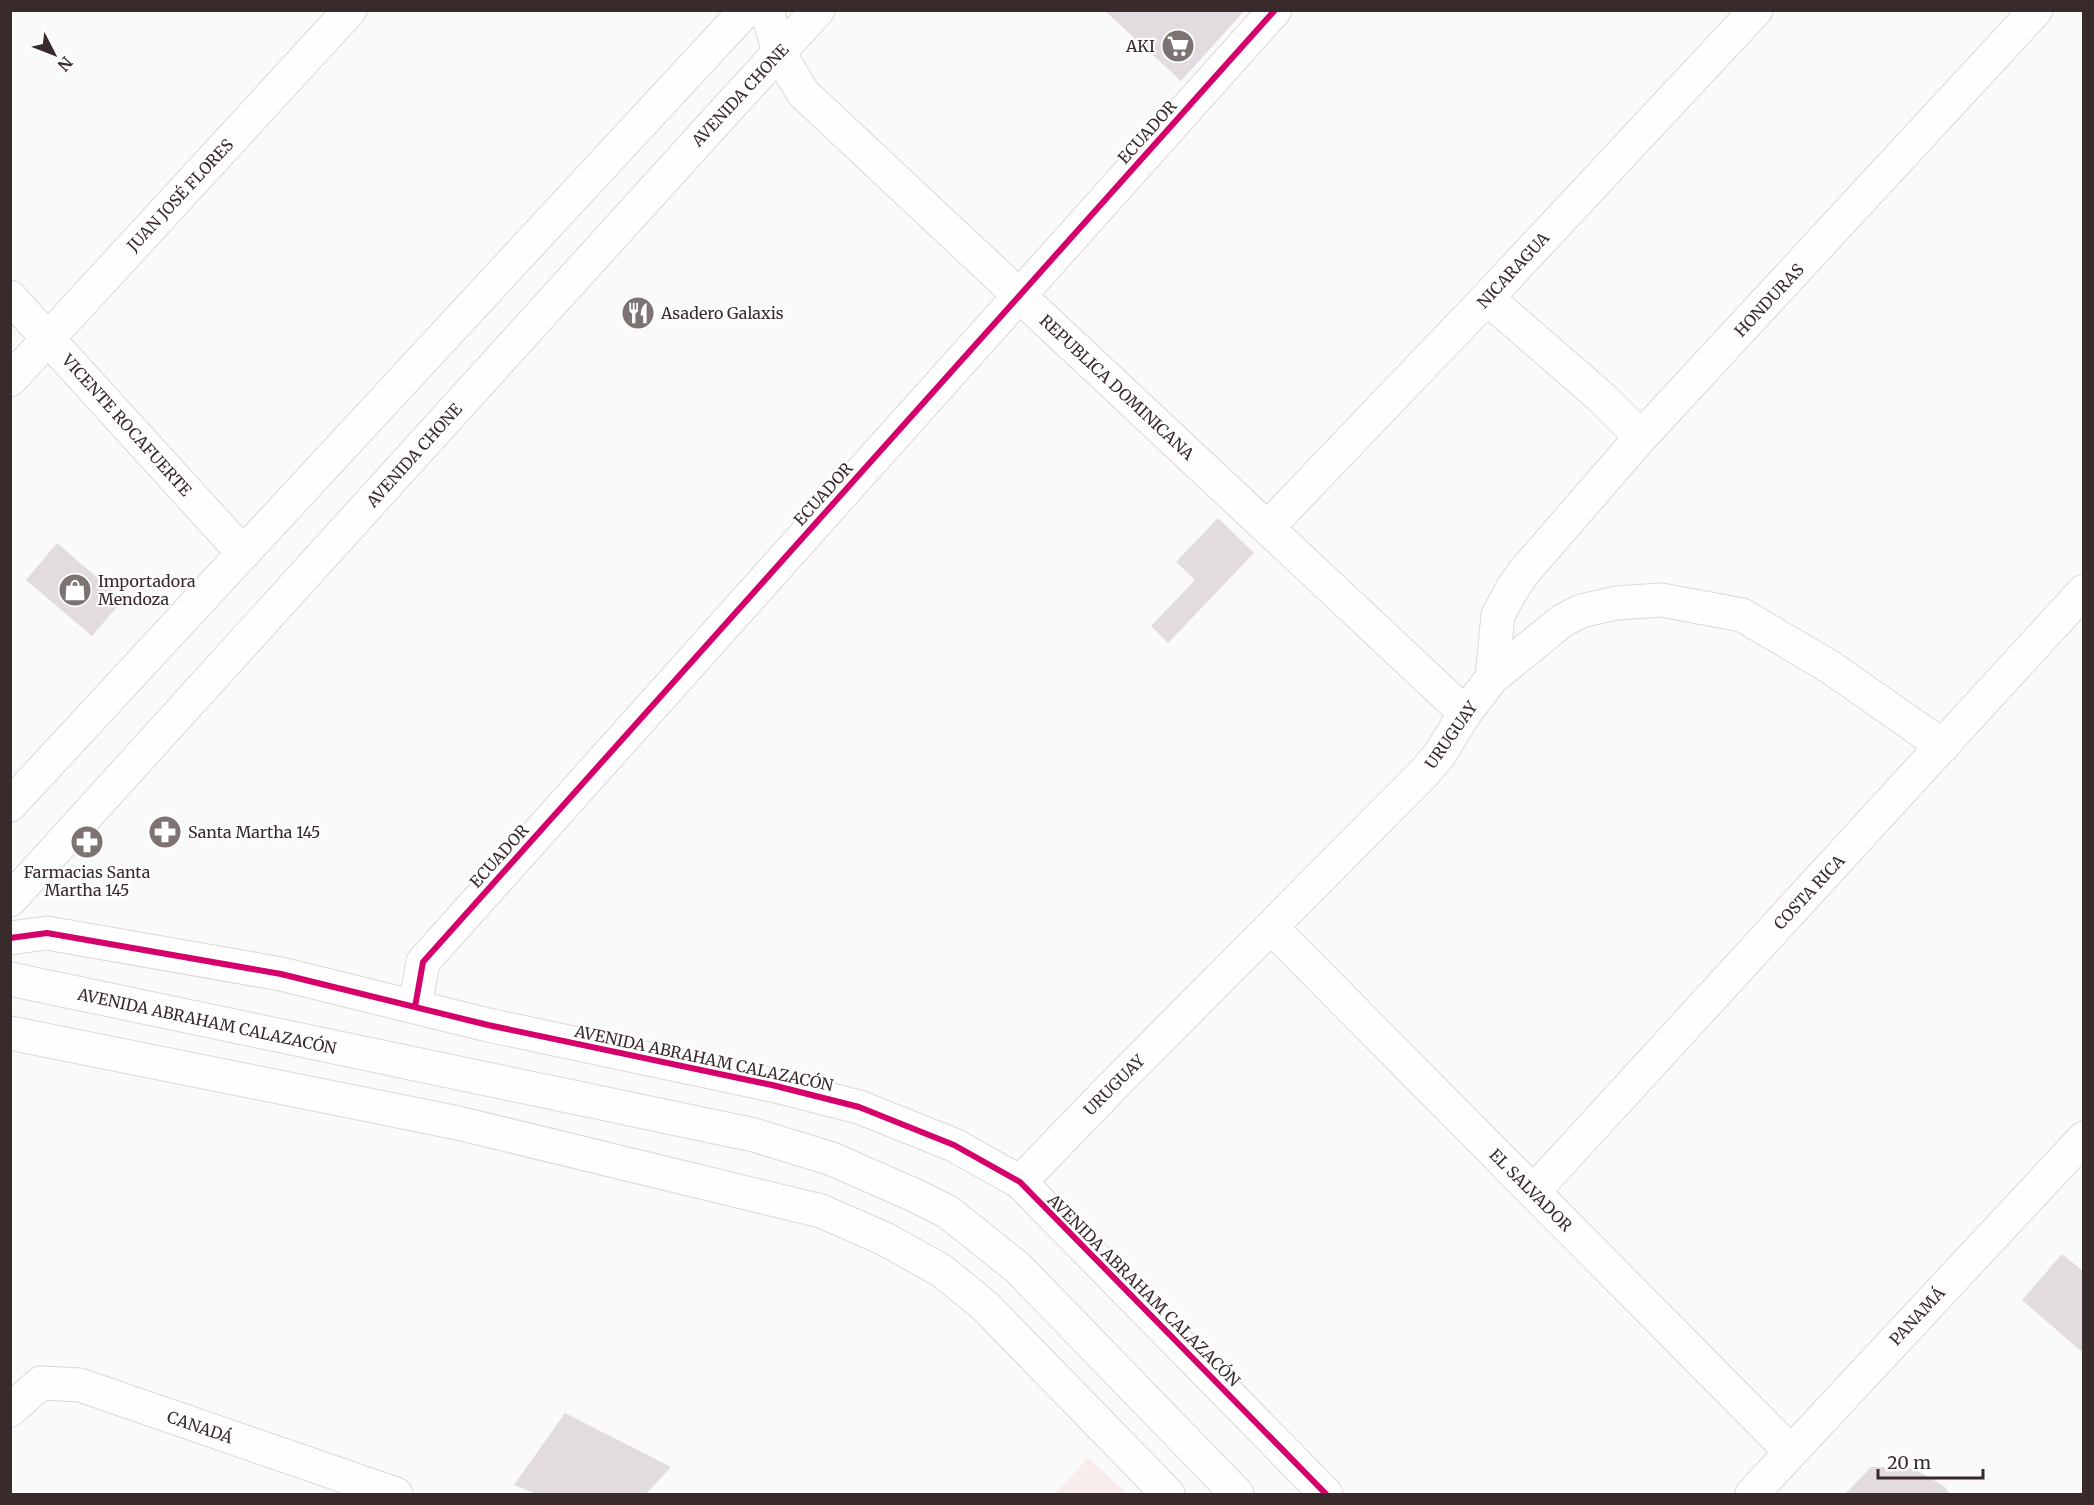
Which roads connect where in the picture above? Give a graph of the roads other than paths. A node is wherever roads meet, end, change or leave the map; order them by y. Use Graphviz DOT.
graph roads {
  1 [pos="350,10"];
  2 [pos="746,10"];
  3 [pos="767,10"];
  4 [pos="818,10"];
  5 [pos="1275,10"];
  6 [pos="1756,10"];
  7 [pos="2036,10"];
  8 [pos="778,53"];
  9 [pos="1018,296"];
  10 [pos="10,297"];
  11 [pos="1488,298"];
  12 [pos="49,339"];
  13 [pos="10,380"];
  14 [pos="1641,437"];
  15 [pos="1268,527"];
  16 [pos="243,554"];
  17 [pos="2084,591"];
  18 [pos="1492,678"];
  19 [pos="1465,713"];
  20 [pos="1943,746"];
  21 [pos="10,805"];
  22 [pos="10,900"];
  23 [pos="1272,928"];
  24 [pos="10,938"];
  25 [pos="10,979"];
  26 [pos="415,1007"];
  27 [pos="10,1033"];
  28 [pos="2084,1138"];
  29 [pos="1020,1182"];
  30 [pos="1533,1192"];
  31 [pos="10,1410"];
  32 [pos="1790,1451"];
  33 [pos="391,1494"];
  34 [pos="1168,1494"];
  35 [pos="1237,1494"];
  36 [pos="1326,1494"];
  37 [pos="1752,1494"];
  1 -- 12 [label="street, JUAN JOSÉ FLORES"];
  2 -- 16 [label="street"];
  3 -- 8 [label="street, REPUBLICA DOMINICANA"];
  4 -- 8 [label="street, AVENIDA CHONE"];
  5 -- 9 [label="street, ECUADOR"];
  6 -- 11 [label="street, NICARAGUA"];
  7 -- 14 [label="street, HONDURAS"];
  8 -- 9 [label="street, REPUBLICA DOMINICANA"];
  8 -- 22 [label="street, AVENIDA CHONE"];
  9 -- 15 [label="street, REPUBLICA DOMINICANA"];
  9 -- 26 [label="street, ECUADOR"];
  10 -- 12 [label="street, VICENTE ROCAFUERTE"];
  11 -- 14 [label="street"];
  11 -- 15 [label="street, NICARAGUA"];
  12 -- 13 [label="street, JUAN JOSÉ FLORES"];
  12 -- 16 [label="street, VICENTE ROCAFUERTE"];
  14 -- 18 [label="street, HONDURAS"];
  15 -- 19 [label="street, REPUBLICA DOMINICANA"];
  16 -- 21 [label="street"];
  17 -- 20 [label="street, COSTA RICA"];
  18 -- 19 [label="street, URUGUAY"];
  18 -- 20 [label="street, URUGUAY"];
  19 -- 23 [label="street, URUGUAY"];
  20 -- 30 [label="street, COSTA RICA"];
  23 -- 29 [label="street, URUGUAY"];
  23 -- 30 [label="street, EL SALVADOR"];
  24 -- 26 [label="street, AVENIDA ABRAHAM CALAZACÓN"];
  25 -- 35 [label="street, AVENIDA ABRAHAM CALAZACÓN"];
  26 -- 29 [label="street, AVENIDA ABRAHAM CALAZACÓN"];
  27 -- 34 [label="street"];
  28 -- 32 [label="street, PANAMÁ"];
  29 -- 36 [label="street, AVENIDA ABRAHAM CALAZACÓN"];
  30 -- 32 [label="street, EL SALVADOR"];
  31 -- 33 [label="street, CANADÁ"];
  32 -- 37 [label="street, PANAMÁ"];
}
